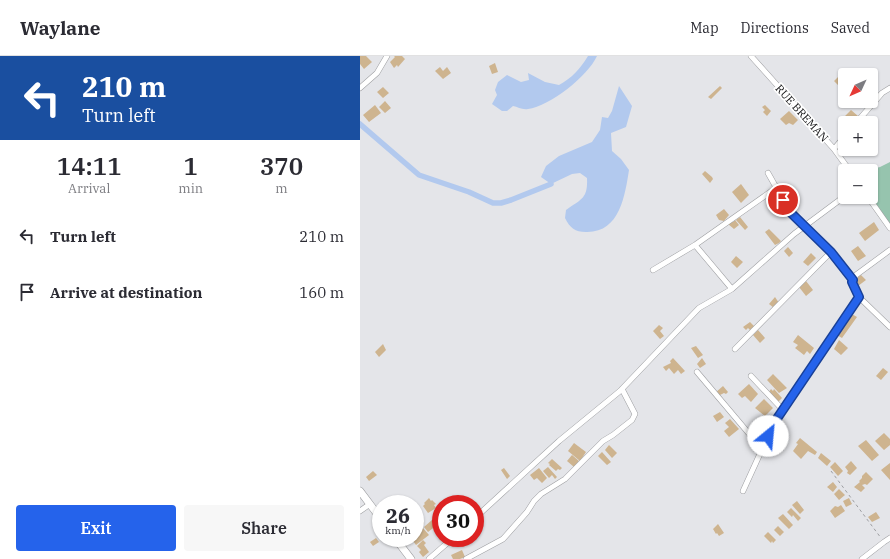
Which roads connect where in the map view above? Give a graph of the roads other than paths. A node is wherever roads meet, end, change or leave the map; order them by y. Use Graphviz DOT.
graph roads {
  1 [pos="386,56"];
  2 [pos="751,56"];
  3 [pos="360,88"];
  4 [pos="890,88"];
  5 [pos="862,116"];
  6 [pos="838,144"];
  7 [pos="834,149"];
  8 [pos="845,164"];
  9 [pos="768,173"];
  10 [pos="776,188"];
  11 [pos="838,201"];
  12 [pos="873,204"];
  13 [pos="804,226"];
  14 [pos="890,228"];
  15 [pos="695,245"];
  16 [pos="890,250"];
  17 [pos="831,252"];
  18 [pos="653,270"];
  19 [pos="853,280"];
  20 [pos="732,290"];
  21 [pos="859,297"];
  22 [pos="890,327"];
  23 [pos="735,349"];
  24 [pos="698,372"];
  25 [pos="751,376"];
  26 [pos="622,389"];
  27 [pos="783,410"];
  28 [pos="762,449"];
  29 [pos="360,491"];
  30 [pos="742,491"];
  31 [pos="370,504"];
  32 [pos="372,507"];
  33 [pos="484,510"];
  34 [pos="360,511"];
  35 [pos="890,538"];
  36 [pos="402,547"];
  37 [pos="443,547"];
  38 [pos="411,559"];
  39 [pos="429,559"];
  40 [pos="466,559"];
  41 [pos="862,559"];
  1 -- 3 [label="street"];
  2 -- 7 [label="street, RUE BREMAN"];
  4 -- 5 [label="street"];
  6 -- 7 [label="street"];
  7 -- 8 [label="street, RUE BREMAN"];
  9 -- 10 [label="street"];
  10 -- 13 [label="street"];
  10 -- 15 [label="street"];
  11 -- 13 [label="street"];
  12 -- 14 [label="street"];
  13 -- 17 [label="street"];
  13 -- 20 [label="street"];
  15 -- 18 [label="street"];
  15 -- 20 [label="street"];
  16 -- 19 [label="street"];
  17 -- 19 [label="street"];
  17 -- 23 [label="street"];
  19 -- 21 [label="street"];
  20 -- 26 [label="street"];
  21 -- 22 [label="street"];
  21 -- 27 [label="street"];
  24 -- 28 [label="street"];
  25 -- 27 [label="street"];
  26 -- 33 [label="street"];
  26 -- 40 [label="street"];
  27 -- 28 [label="street"];
  28 -- 30 [label="street"];
  29 -- 31 [label="main road"];
  31 -- 32 [label="main road"];
  31 -- 34 [label="street"];
  35 -- 41 [label="street"];
  36 -- 38 [label="main road"];
  37 -- 39 [label="street"];
}
